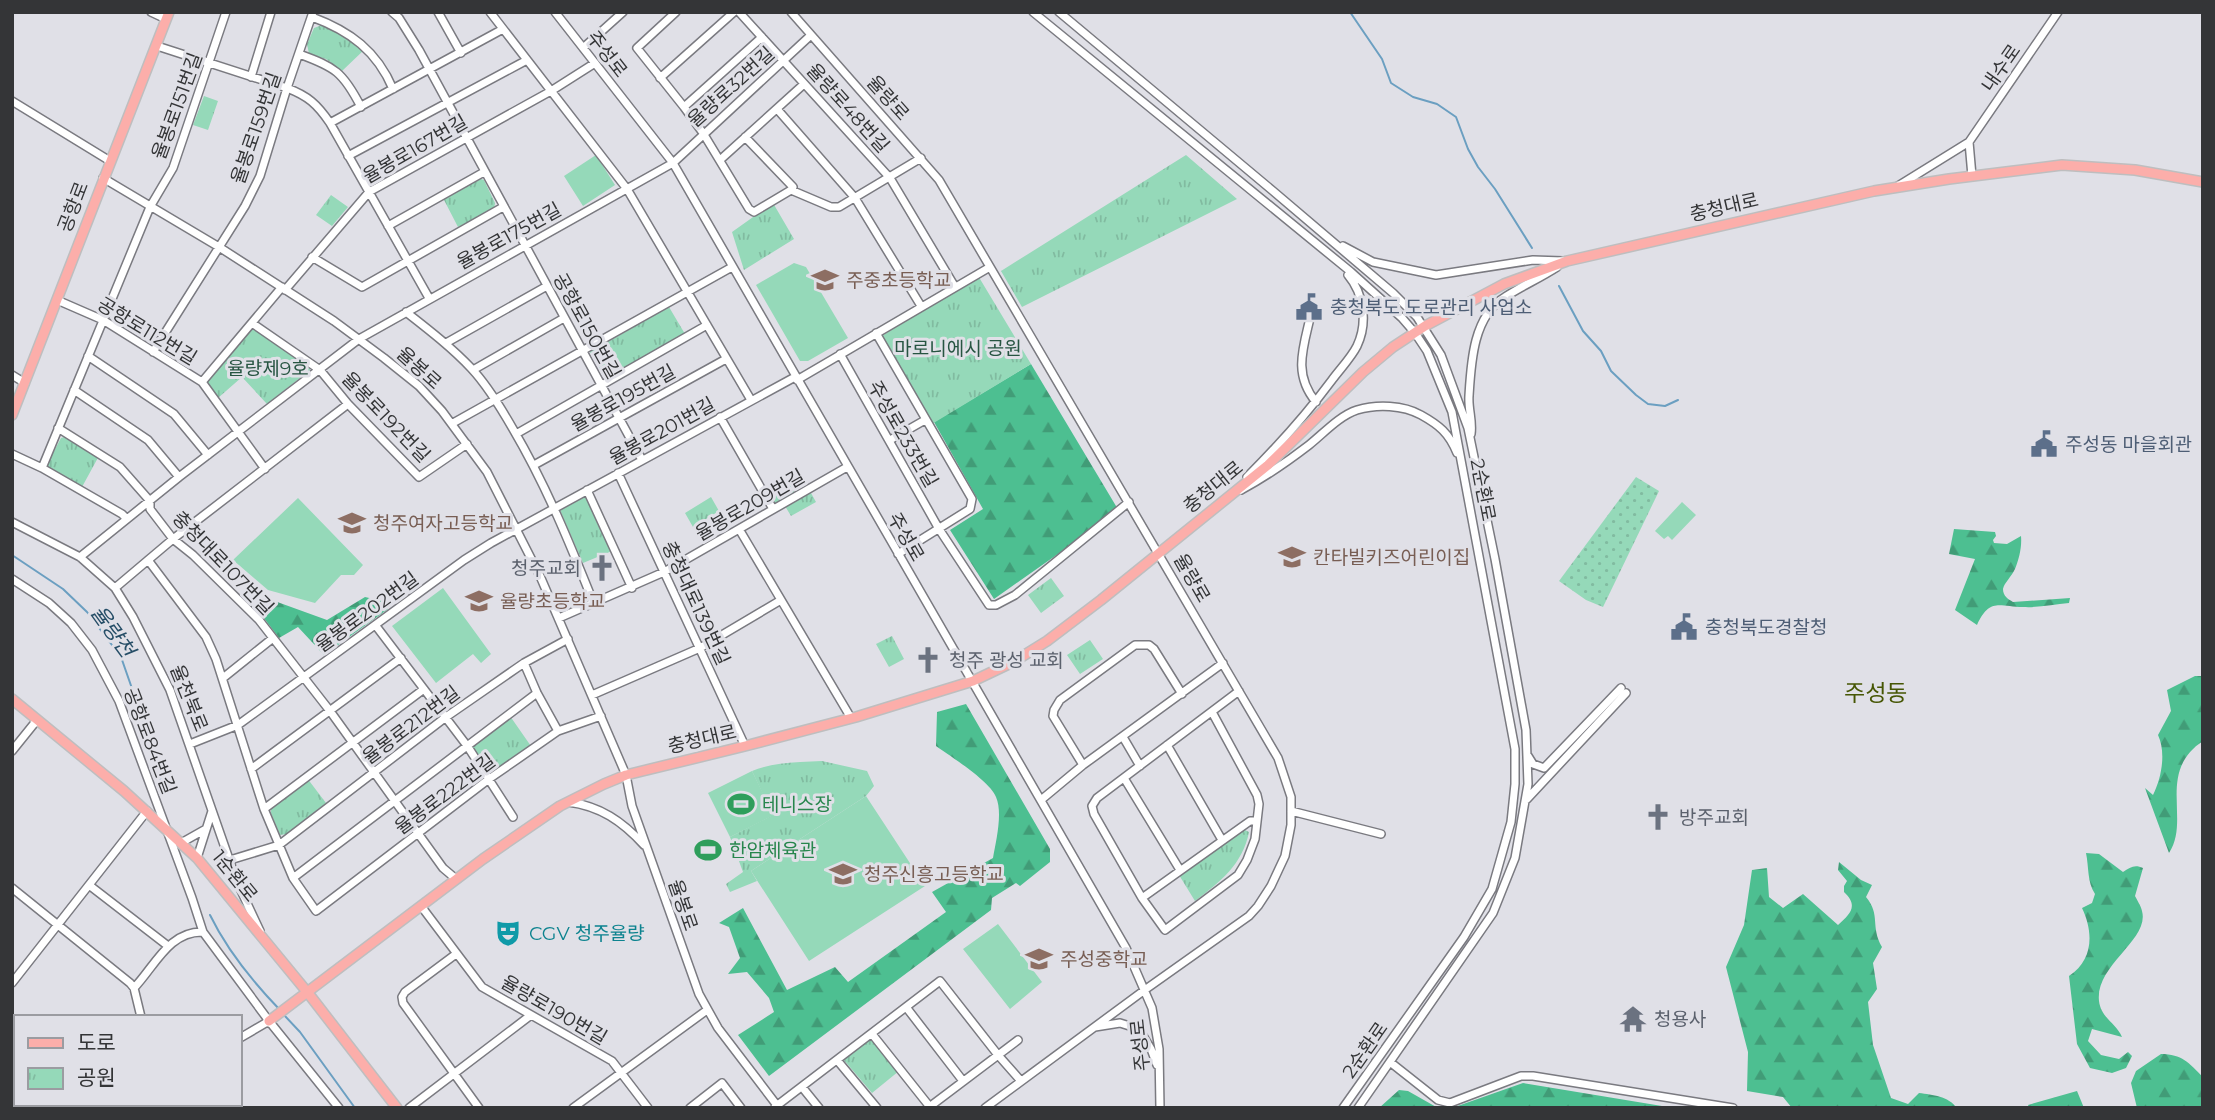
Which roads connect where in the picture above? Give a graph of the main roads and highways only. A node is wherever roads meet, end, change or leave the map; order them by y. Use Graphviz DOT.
graph roads {
  1 [pos="167,15"];
  2 [pos="2203,182"];
  3 [pos="12,415"];
  4 [pos="12,699"];
  5 [pos="308,993"];
  6 [pos="272,1020"];
  7 [pos="397,1108"];
  1 -- 3 [label="main road, 공항로"];
  2 -- 5 [label="main road, 충청대로"];
  4 -- 5 [label="main road, 1순환로"];
  5 -- 6 [label="main road, 충청대로"];
  5 -- 7 [label="main road, 1순환로"];
}
